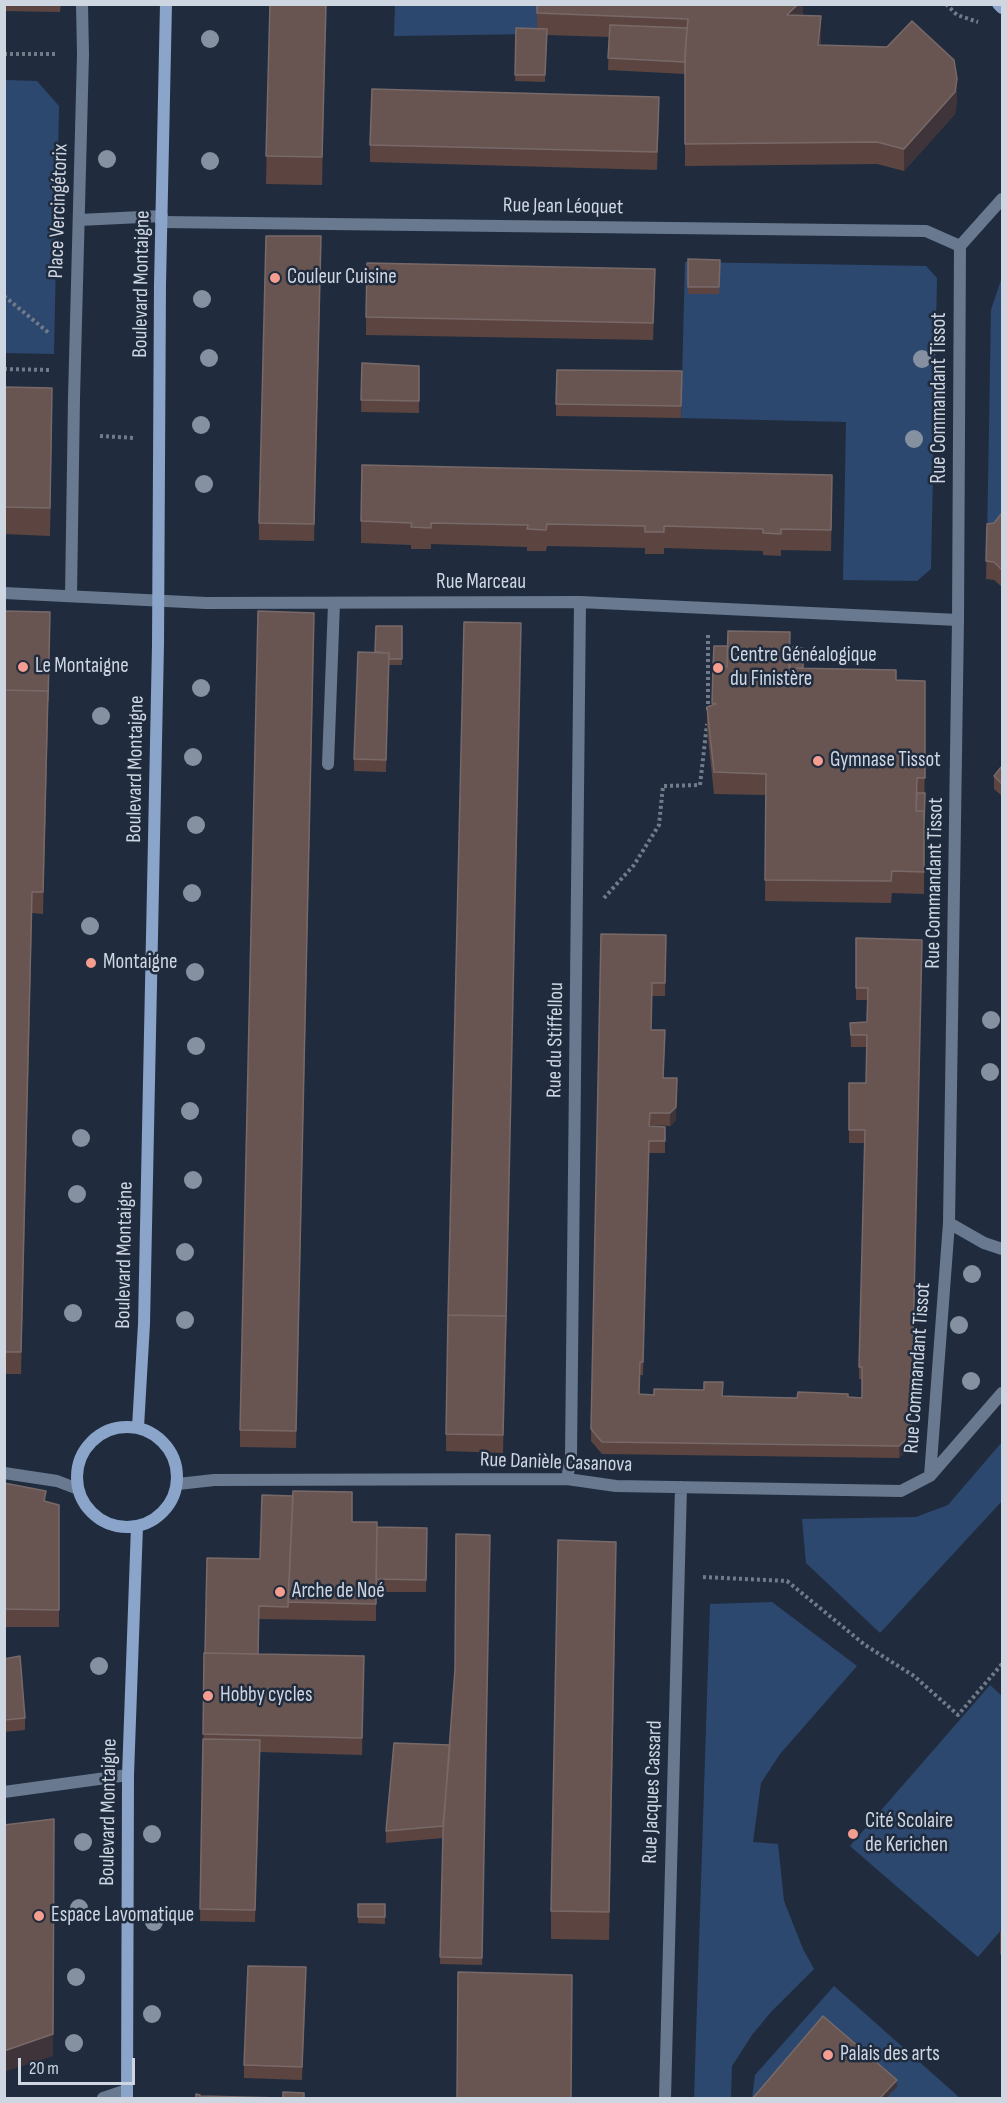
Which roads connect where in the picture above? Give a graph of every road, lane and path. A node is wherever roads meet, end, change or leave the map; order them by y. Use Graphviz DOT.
graph roads {
  1 [pos="82,4"];
  2 [pos="166,4"];
  3 [pos="945,4"];
  4 [pos="998,4"];
  5 [pos="1002,8"];
  6 [pos="980,23"];
  7 [pos="4,54"];
  8 [pos="83,54"];
  9 [pos="1002,199"];
  10 [pos="161,219"];
  11 [pos="79,220"];
  12 [pos="960,246"];
  13 [pos="4,296"];
  14 [pos="75,354"];
  15 [pos="4,369"];
  16 [pos="75,370"];
  17 [pos="73,436"];
  18 [pos="159,439"];
  19 [pos="4,593"];
  20 [pos="71,596"];
  21 [pos="159,600"];
  22 [pos="580,602"];
  23 [pos="334,603"];
  24 [pos="708,608"];
  25 [pos="958,620"];
  26 [pos="328,764"];
  27 [pos="577,924"];
  28 [pos="949,1222"];
  29 [pos="1002,1250"];
  30 [pos="1002,1393"];
  31 [pos="138,1427"];
  32 [pos="4,1473"];
  33 [pos="930,1476"];
  34 [pos="567,1479"];
  35 [pos="178,1484"];
  36 [pos="681,1487"];
  37 [pos="78,1489"];
  38 [pos="137,1527"];
  39 [pos="679,1576"];
  40 [pos="1002,1664"];
  41 [pos="128,1775"];
  42 [pos="4,1792"];
  43 [pos="127,2094"];
  44 [pos="103,2098"];
  45 [pos="665,2098"];
  1 -- 8 [label="street, Place Vercingétorix"];
  2 -- 10 [label="main road, Boulevard Montaigne"];
  3 -- 6 [label="path"];
  4 -- 5 [label="main road"];
  7 -- 8 [label="path"];
  8 -- 11 [label="street, Place Vercingétorix"];
  9 -- 12 [label="street"];
  10 -- 11 [label="street, Rue Jean Léoquet"];
  10 -- 12 [label="street, Rue Jean Léoquet"];
  10 -- 18 [label="main road, Boulevard Montaigne"];
  11 -- 14 [label="street, Place Vercingétorix"];
  12 -- 25 [label="street, Rue Commandant Tissot"];
  13 -- 14 [label="path"];
  14 -- 16 [label="street, Place Vercingétorix"];
  15 -- 16 [label="path"];
  16 -- 17 [label="street, Place Vercingétorix"];
  17 -- 18 [label="path"];
  17 -- 20 [label="street, Place Vercingétorix"];
  18 -- 21 [label="main road, Boulevard Montaigne"];
  19 -- 20 [label="street, Rue Marceau"];
  20 -- 21 [label="street, Rue Marceau"];
  21 -- 23 [label="street, Rue Marceau"];
  21 -- 31 [label="main road, Boulevard Montaigne"];
  22 -- 23 [label="street, Rue Marceau"];
  22 -- 24 [label="street, Rue Marceau"];
  22 -- 27 [label="street, Rue du Stiffellou"];
  23 -- 26 [label="street"];
  24 -- 25 [label="street, Rue Marceau"];
  24 -- 27 [label="path"];
  25 -- 28 [label="street, Rue Commandant Tissot"];
  27 -- 34 [label="street, Rue du Stiffellou"];
  28 -- 29 [label="street"];
  28 -- 33 [label="street, Rue Commandant Tissot"];
  30 -- 33 [label="street"];
  31 -- 35 [label="main road"];
  31 -- 37 [label="main road"];
  32 -- 37 [label="street"];
  33 -- 36 [label="street, Rue Danièle Casanova"];
  34 -- 35 [label="street, Rue Danièle Casanova"];
  34 -- 36 [label="street, Rue Danièle Casanova"];
  35 -- 38 [label="main road"];
  36 -- 39 [label="street, Rue Jacques Cassard"];
  37 -- 38 [label="main road"];
  38 -- 41 [label="main road, Boulevard Montaigne"];
  39 -- 40 [label="path"];
  39 -- 45 [label="street, Rue Jacques Cassard"];
  41 -- 42 [label="street"];
  41 -- 43 [label="main road, Boulevard Montaigne"];
  43 -- 44 [label="street"];
}
